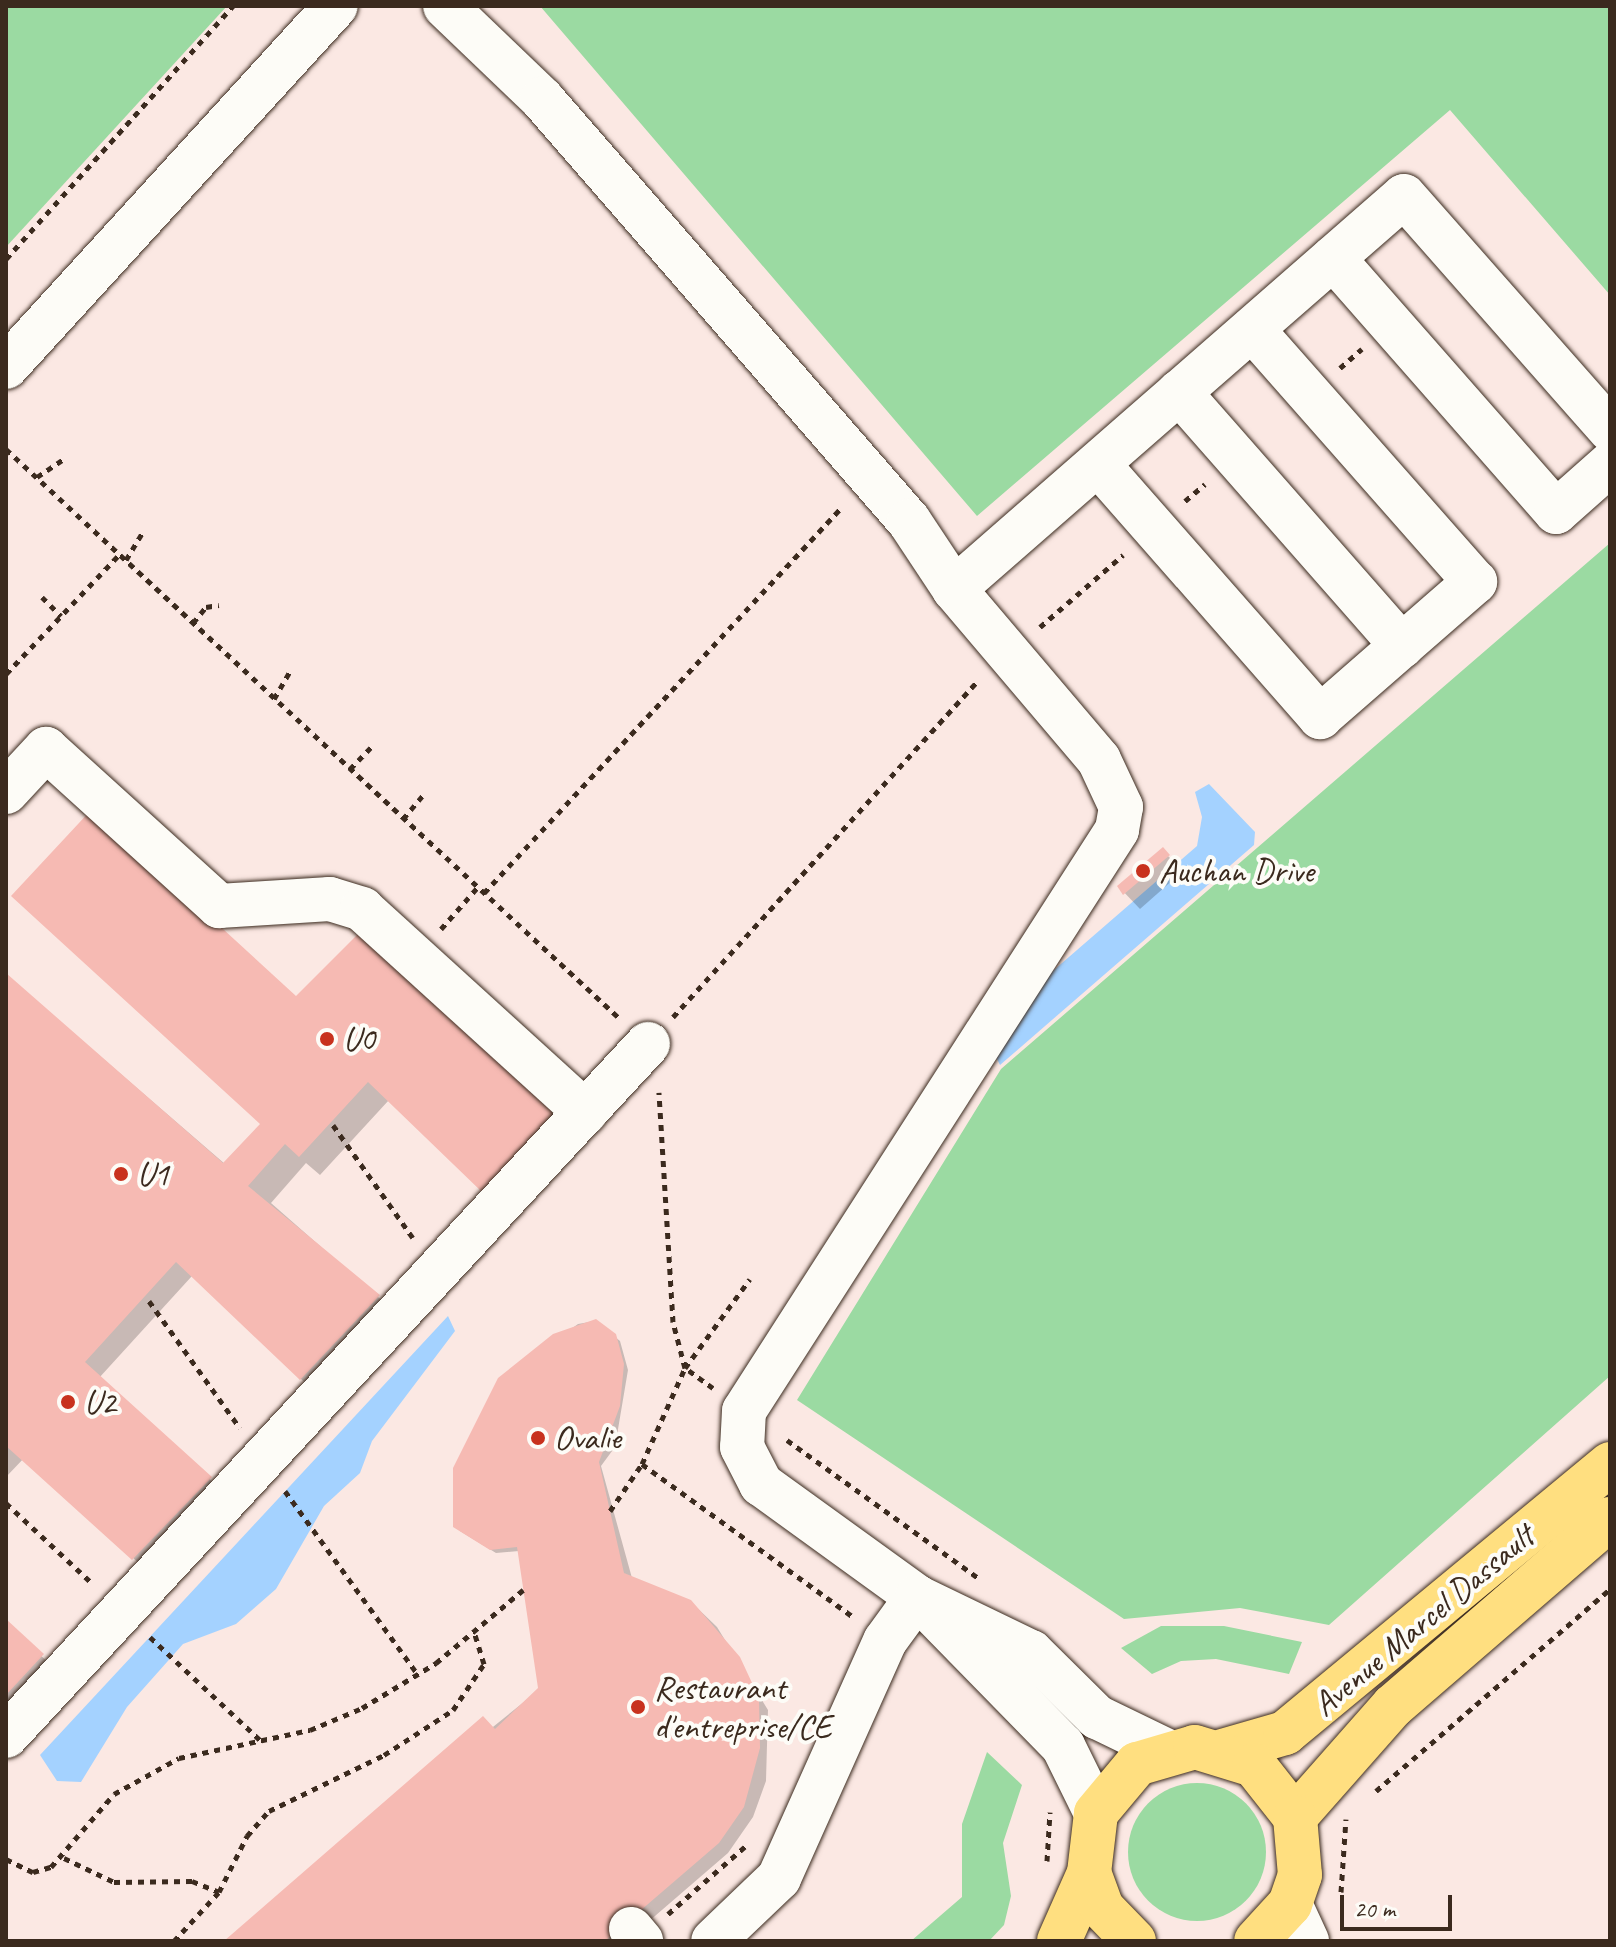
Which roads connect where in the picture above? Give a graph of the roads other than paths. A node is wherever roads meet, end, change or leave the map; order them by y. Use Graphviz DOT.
graph roads {
  1 [pos="336,6"];
  2 [pos="455,15"];
  3 [pos="1333,258"];
  4 [pos="1252,329"];
  5 [pos="6,367"];
  6 [pos="1179,392"];
  7 [pos="1610,430"];
  8 [pos="1098,464"];
  9 [pos="1610,464"];
  10 [pos="954,589"];
  11 [pos="1402,646"];
  12 [pos="6,792"];
  13 [pos="648,1044"];
  14 [pos="585,1112"];
  15 [pos="1610,1464"];
  16 [pos="1610,1519"];
  17 [pos="917,1597"];
  18 [pos="6,1736"];
  19 [pos="1167,1751"];
  20 [pos="1223,1751"];
  21 [pos="1096,1813"];
  22 [pos="1295,1817"];
  23 [pos="1069,1870"];
  24 [pos="1299,1922"];
  25 [pos="713,1941"];
  26 [pos="1059,1941"];
  27 [pos="1134,1941"];
  28 [pos="1256,1941"];
  1 -- 5 [label="lane"];
  2 -- 10 [label="lane"];
  3 -- 4 [label="lane"];
  3 -- 7 [label="lane"];
  3 -- 9 [label="lane"];
  4 -- 6 [label="lane"];
  4 -- 11 [label="lane"];
  6 -- 8 [label="lane"];
  6 -- 11 [label="lane"];
  8 -- 10 [label="lane"];
  8 -- 11 [label="lane"];
  10 -- 17 [label="lane"];
  12 -- 14 [label="lane"];
  13 -- 14 [label="lane"];
  14 -- 18 [label="lane"];
  15 -- 20 [label="main road, Avenue Marcel Dassault"];
  16 -- 22 [label="main road, Avenue Marcel Dassault"];
  17 -- 19 [label="lane"];
  17 -- 21 [label="lane"];
  17 -- 25 [label="lane"];
  19 -- 20 [label="main road, Avenue Marcel Dassault"];
  19 -- 21 [label="main road"];
  20 -- 22 [label="main road"];
  21 -- 23 [label="main road"];
  22 -- 24 [label="main road"];
  23 -- 26 [label="main road"];
  23 -- 27 [label="main road"];
  24 -- 28 [label="main road"];
}
